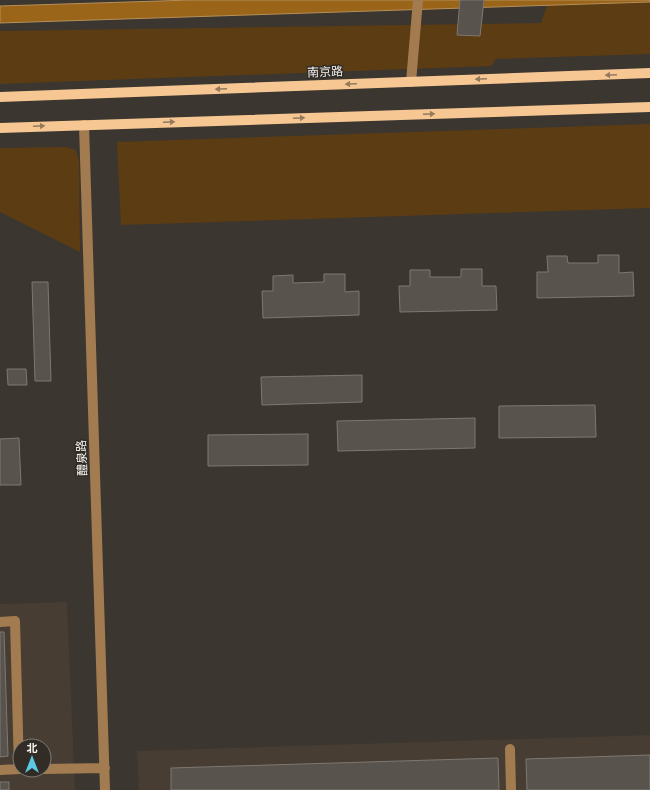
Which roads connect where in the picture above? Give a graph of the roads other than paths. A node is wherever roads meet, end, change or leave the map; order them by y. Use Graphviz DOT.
graph roads {
  1 [pos="418,0"];
  2 [pos="650,73"];
  3 [pos="411,82"];
  4 [pos="0,97"];
  5 [pos="650,106"];
  6 [pos="84,124"];
  7 [pos="0,128"];
  8 [pos="0,622"];
  9 [pos="18,738"];
  10 [pos="510,749"];
  11 [pos="52,768"];
  12 [pos="105,768"];
  13 [pos="12,769"];
  14 [pos="0,770"];
  15 [pos="105,790"];
  16 [pos="510,790"];
  1 -- 3 [label="street"];
  2 -- 3 [label="main road, 南京路, one-way"];
  3 -- 4 [label="main road, 南京路, one-way"];
  6 -- 5 [label="main road, one-way"];
  7 -- 6 [label="main road, one-way"];
  6 -- 12 [label="street, 醴泉路"];
  8 -- 9 [label="street"];
  10 -- 16 [label="street"];
  11 -- 12 [label="street"];
  12 -- 15 [label="street, 醴泉路"];
  13 -- 14 [label="street"];
}
